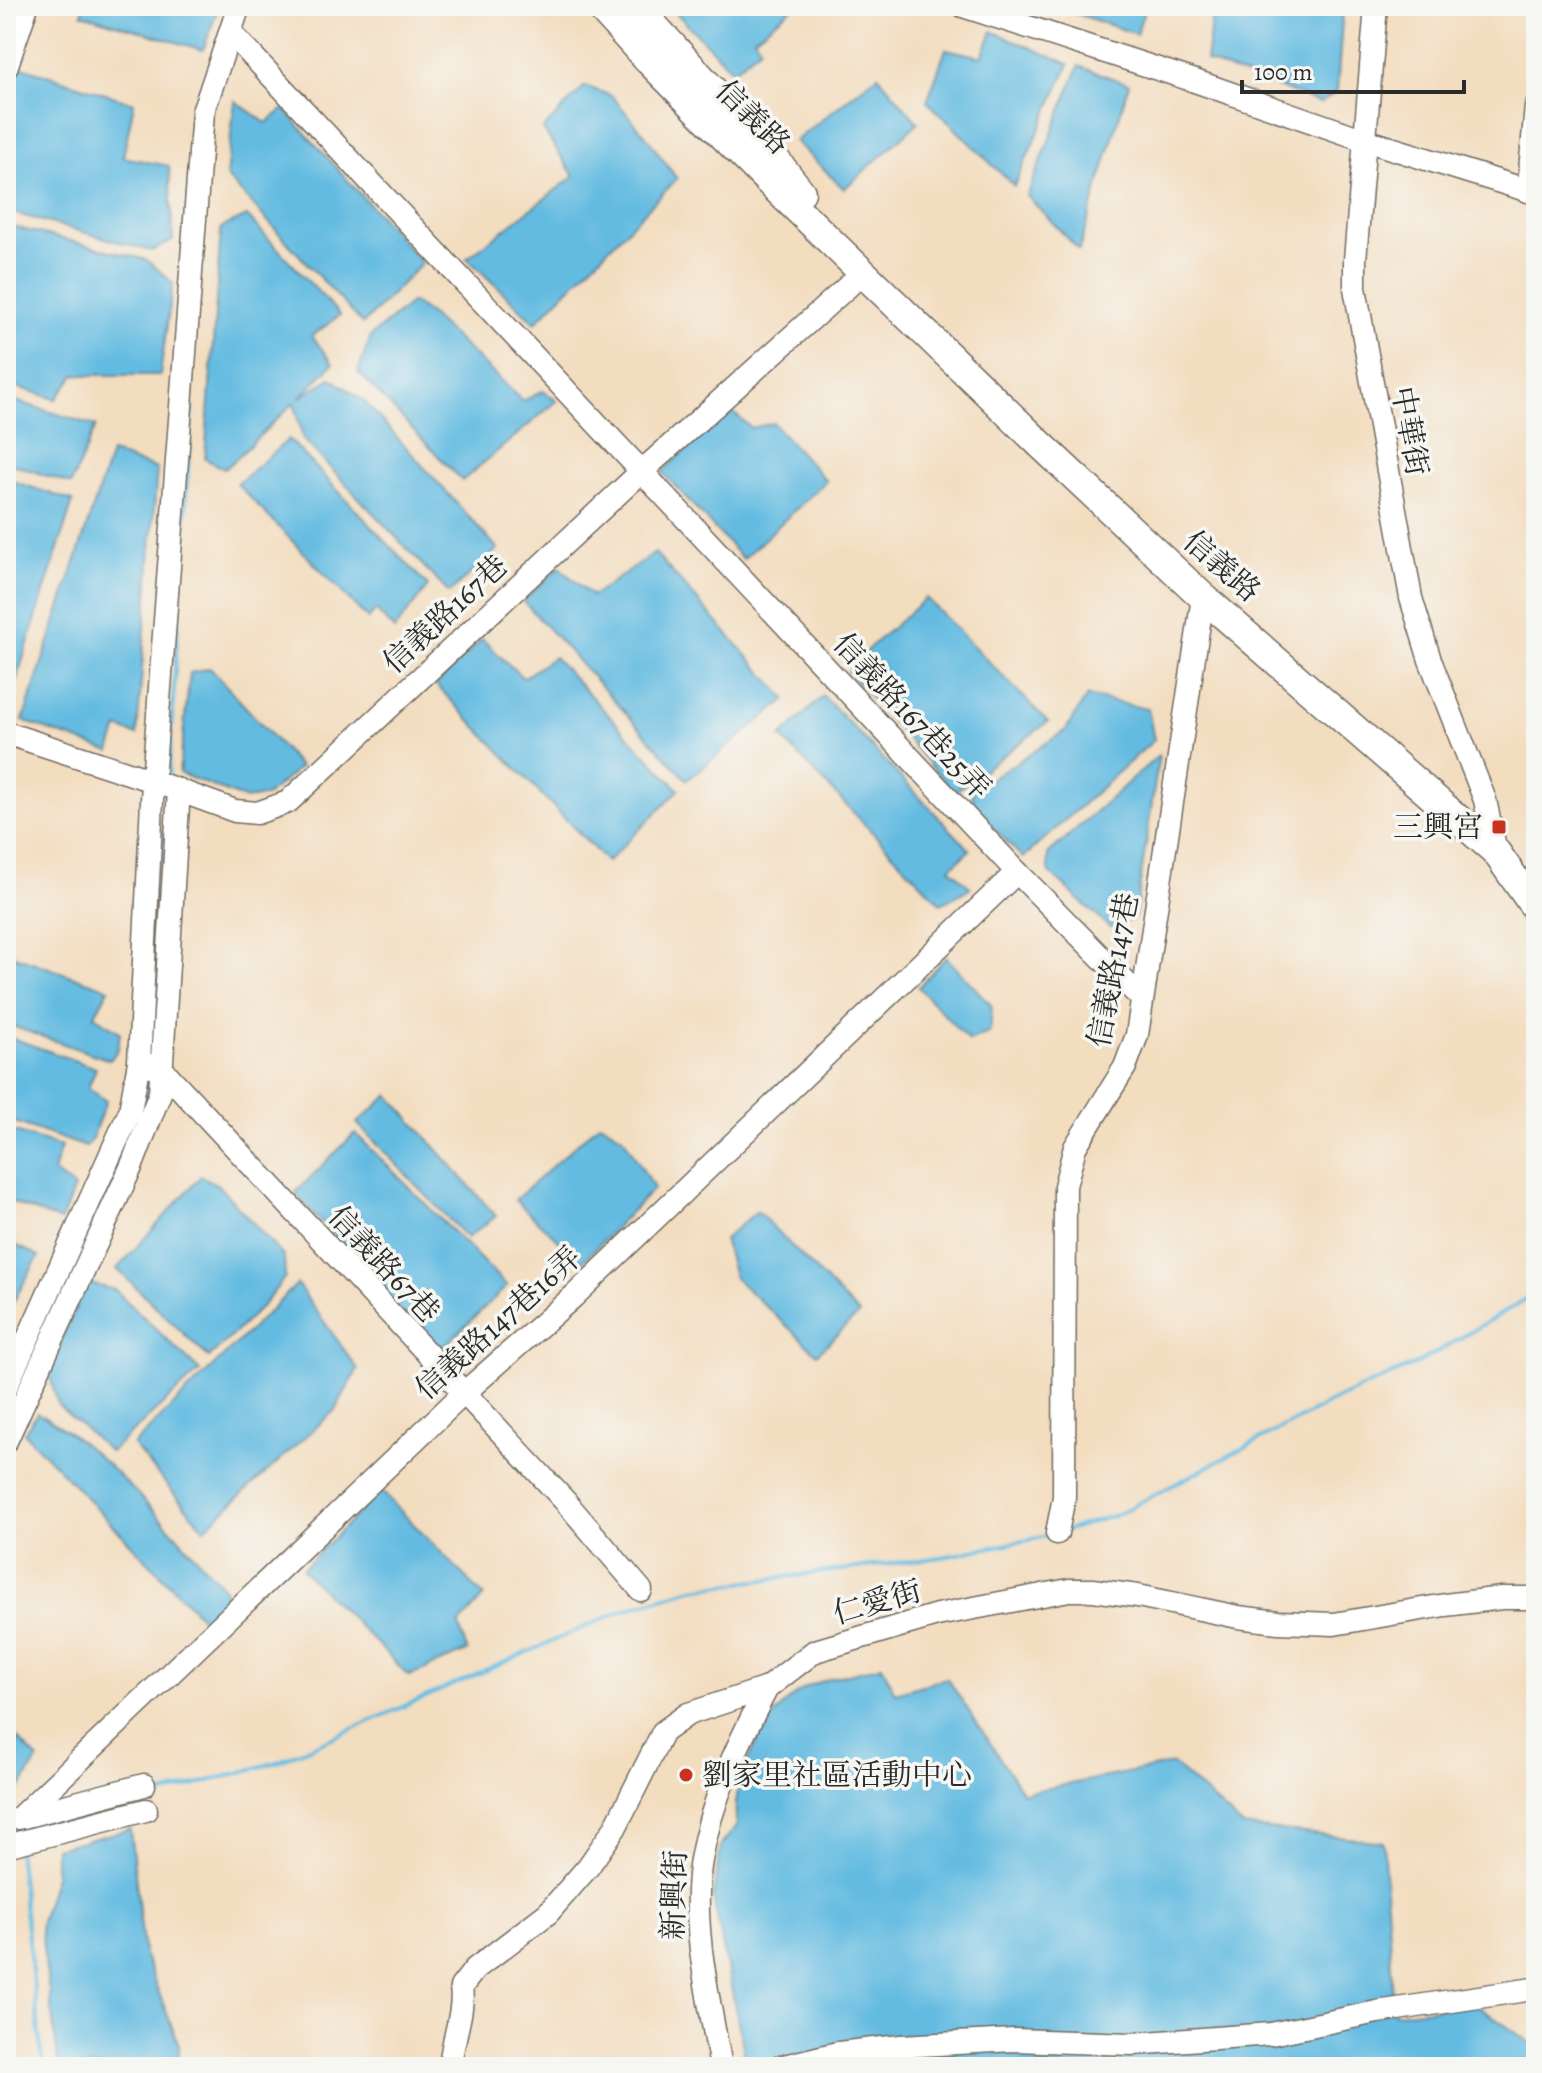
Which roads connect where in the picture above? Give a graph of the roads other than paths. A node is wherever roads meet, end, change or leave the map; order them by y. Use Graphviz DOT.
graph roads {
  1 [pos="27,6"];
  2 [pos="239,6"];
  3 [pos="599,6"];
  4 [pos="636,6"];
  5 [pos="963,6"];
  6 [pos="1376,6"];
  7 [pos="230,32"];
  8 [pos="6,68"];
  9 [pos="1536,107"];
  10 [pos="1365,140"];
  11 [pos="1532,192"];
  12 [pos="864,272"];
  13 [pos="641,472"];
  14 [pos="1203,597"];
  15 [pos="6,733"];
  16 [pos="165,785"];
  17 [pos="1496,852"];
  18 [pos="1017,872"];
  19 [pos="1536,909"];
  20 [pos="1142,999"];
  21 [pos="139,1062"];
  22 [pos="163,1070"];
  23 [pos="6,1387"];
  24 [pos="464,1393"];
  25 [pos="6,1441"];
  26 [pos="1057,1533"];
  27 [pos="641,1590"];
  28 [pos="1536,1598"];
  29 [pos="767,1688"];
  30 [pos="144,1785"];
  31 [pos="146,1810"];
  32 [pos="12,1820"];
  33 [pos="6,1846"];
  34 [pos="1533,1989"];
  35 [pos="450,2067"];
  36 [pos="721,2067"];
  37 [pos="780,2067"];
  1 -- 8 [label="street"];
  2 -- 7 [label="street"];
  3 -- 12 [label="main road, 信義路"];
  4 -- 12 [label="main road, 信義路"];
  5 -- 10 [label="street"];
  6 -- 10 [label="street, 中華街"];
  7 -- 13 [label="street, 信義路167巷25弄"];
  7 -- 16 [label="street"];
  9 -- 11 [label="street"];
  10 -- 11 [label="street"];
  10 -- 17 [label="street, 中華街"];
  12 -- 13 [label="street, 信義路167巷"];
  12 -- 14 [label="main road, 信義路"];
  13 -- 16 [label="street, 信義路167巷"];
  13 -- 18 [label="street, 信義路167巷25弄"];
  14 -- 17 [label="main road, 信義路"];
  14 -- 20 [label="street, 信義路147巷"];
  15 -- 16 [label="street, 信義路167巷"];
  16 -- 21 [label="street"];
  16 -- 22 [label="street"];
  17 -- 19 [label="main road, 信義路"];
  18 -- 20 [label="street, 信義路167巷25弄"];
  18 -- 24 [label="street, 信義路147巷16弄"];
  20 -- 26 [label="street, 信義路147巷"];
  21 -- 22 [label="street, 信義路67巷"];
  21 -- 23 [label="street"];
  22 -- 24 [label="street, 信義路67巷"];
  22 -- 25 [label="street"];
  24 -- 27 [label="street, 信義路67巷"];
  24 -- 32 [label="street, 信義路147巷16弄"];
  28 -- 29 [label="street, 仁愛街"];
  29 -- 35 [label="street, 仁愛街"];
  29 -- 36 [label="street, 新興街"];
  30 -- 32 [label="street"];
  31 -- 33 [label="street"];
  34 -- 37 [label="street"];
}
